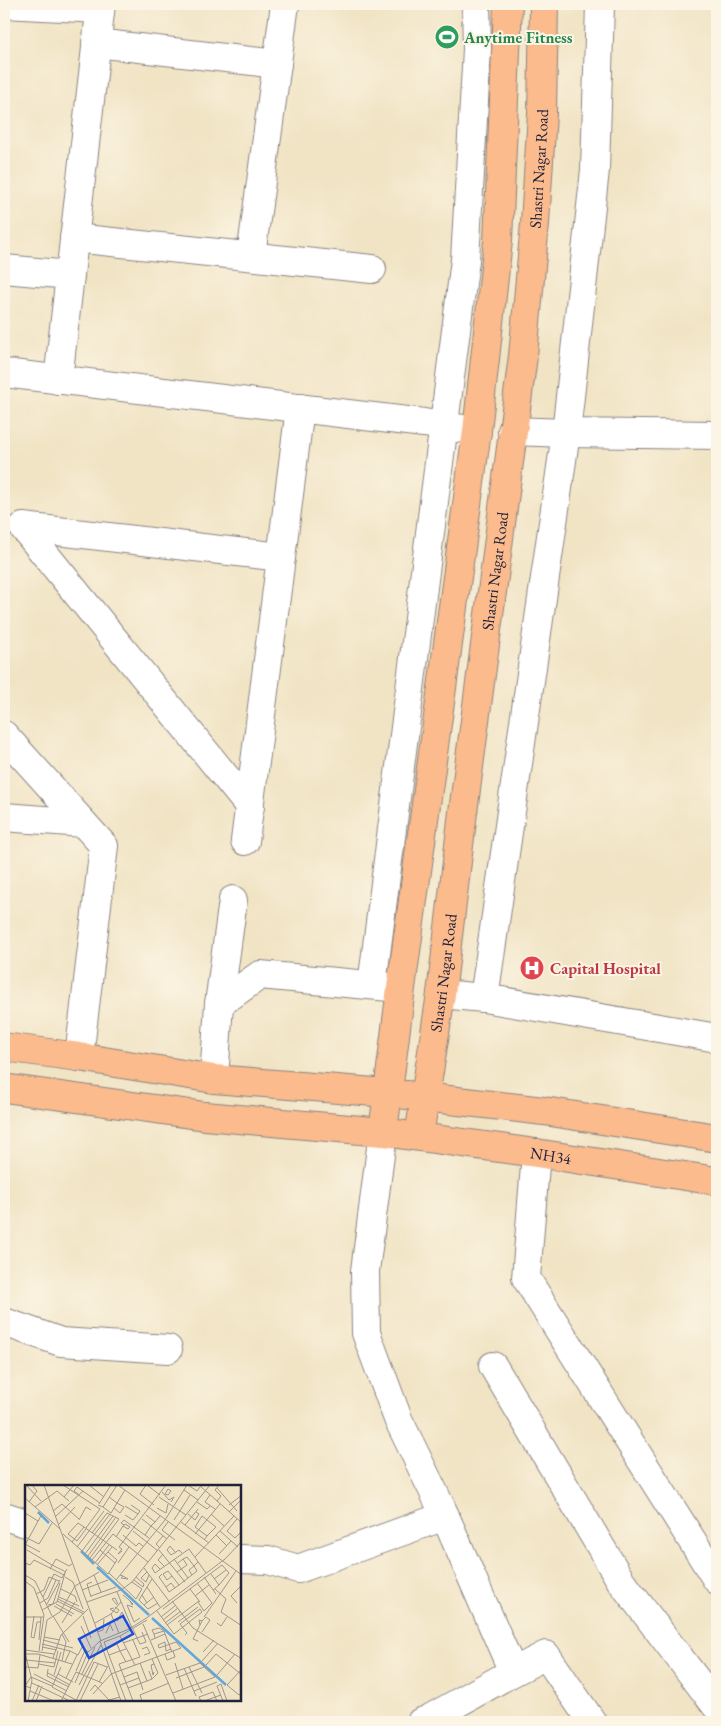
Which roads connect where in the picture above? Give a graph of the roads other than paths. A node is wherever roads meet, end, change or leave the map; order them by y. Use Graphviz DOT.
graph roads {
  1 [pos="4,4"];
  2 [pos="285,4"];
  3 [pos="476,4"];
  4 [pos="508,4"];
  5 [pos="544,4"];
  6 [pos="600,4"];
  7 [pos="100,7"];
  8 [pos="96,43"];
  9 [pos="277,64"];
  10 [pos="74,238"];
  11 [pos="251,256"];
  12 [pos="4,269"];
  13 [pos="372,269"];
  14 [pos="70,274"];
  15 [pos="4,374"];
  16 [pos="58,380"];
  17 [pos="300,408"];
  18 [pos="444,426"];
  19 [pos="477,431"];
  20 [pos="512,431"];
  21 [pos="566,433"];
  22 [pos="717,435"];
  23 [pos="281,557"];
  24 [pos="4,735"];
  25 [pos="250,807"];
  26 [pos="4,817"];
  27 [pos="83,823"];
  28 [pos="246,841"];
  29 [pos="233,900"];
  30 [pos="372,985"];
  31 [pos="400,988"];
  32 [pos="441,994"];
  33 [pos="484,998"];
  34 [pos="219,1004"];
  35 [pos="717,1038"];
  36 [pos="4,1047"];
  37 [pos="79,1057"];
  38 [pos="214,1078"];
  39 [pos="4,1088"];
  40 [pos="387,1093"];
  41 [pos="424,1098"];
  42 [pos="383,1132"];
  43 [pos="419,1136"];
  44 [pos="717,1138"];
  45 [pos="536,1153"];
  46 [pos="717,1181"];
  47 [pos="4,1322"];
  48 [pos="168,1349"];
  49 [pos="493,1366"];
  50 [pos="4,1516"];
  51 [pos="445,1516"];
  52 [pos="25,1523"];
  53 [pos="241,1559"];
  54 [pos="717,1580"];
  55 [pos="513,1672"];
  56 [pos="717,1707"];
  57 [pos="426,1722"];
  58 [pos="592,1722"];
  1 -- 7 [label="street"];
  2 -- 9 [label="street"];
  3 -- 18 [label="street"];
  4 -- 19 [label="main road"];
  5 -- 20 [label="main road, Shastri Nagar Road"];
  6 -- 21 [label="street"];
  7 -- 8 [label="street"];
  8 -- 9 [label="street"];
  8 -- 10 [label="street"];
  9 -- 11 [label="street"];
  10 -- 11 [label="street"];
  10 -- 14 [label="street"];
  11 -- 13 [label="street"];
  12 -- 14 [label="street"];
  14 -- 16 [label="street"];
  15 -- 16 [label="street"];
  16 -- 17 [label="street"];
  17 -- 18 [label="street"];
  17 -- 23 [label="street"];
  18 -- 19 [label="street"];
  18 -- 30 [label="street"];
  19 -- 31 [label="main road"];
  20 -- 21 [label="street"];
  20 -- 32 [label="main road, Shastri Nagar Road"];
  21 -- 22 [label="street"];
  21 -- 33 [label="street"];
  23 -- 25 [label="street"];
  23 -- 25 [label="street"];
  24 -- 27 [label="street"];
  25 -- 28 [label="street"];
  26 -- 27 [label="street"];
  27 -- 37 [label="street"];
  29 -- 34 [label="street"];
  30 -- 31 [label="street"];
  30 -- 34 [label="street"];
  31 -- 32 [label="main road"];
  31 -- 40 [label="main road"];
  32 -- 33 [label="street"];
  32 -- 41 [label="main road, Shastri Nagar Road"];
  33 -- 35 [label="street"];
  34 -- 38 [label="street"];
  36 -- 37 [label="main road"];
  37 -- 38 [label="main road"];
  38 -- 40 [label="main road"];
  39 -- 42 [label="main road, NH34"];
  40 -- 41 [label="main road"];
  40 -- 42 [label="main road"];
  41 -- 43 [label="main road, Shastri Nagar Road"];
  41 -- 44 [label="main road"];
  42 -- 43 [label="main road, NH34 / NH34"];
  42 -- 51 [label="street"];
  43 -- 45 [label="main road, NH34 / NH34"];
  45 -- 46 [label="main road, NH34 / NH34"];
  45 -- 54 [label="street"];
  47 -- 48 [label="street"];
  49 -- 56 [label="street"];
  50 -- 52 [label="street"];
  51 -- 53 [label="street"];
  51 -- 55 [label="street"];
  55 -- 57 [label="street"];
  55 -- 58 [label="street"];
}
